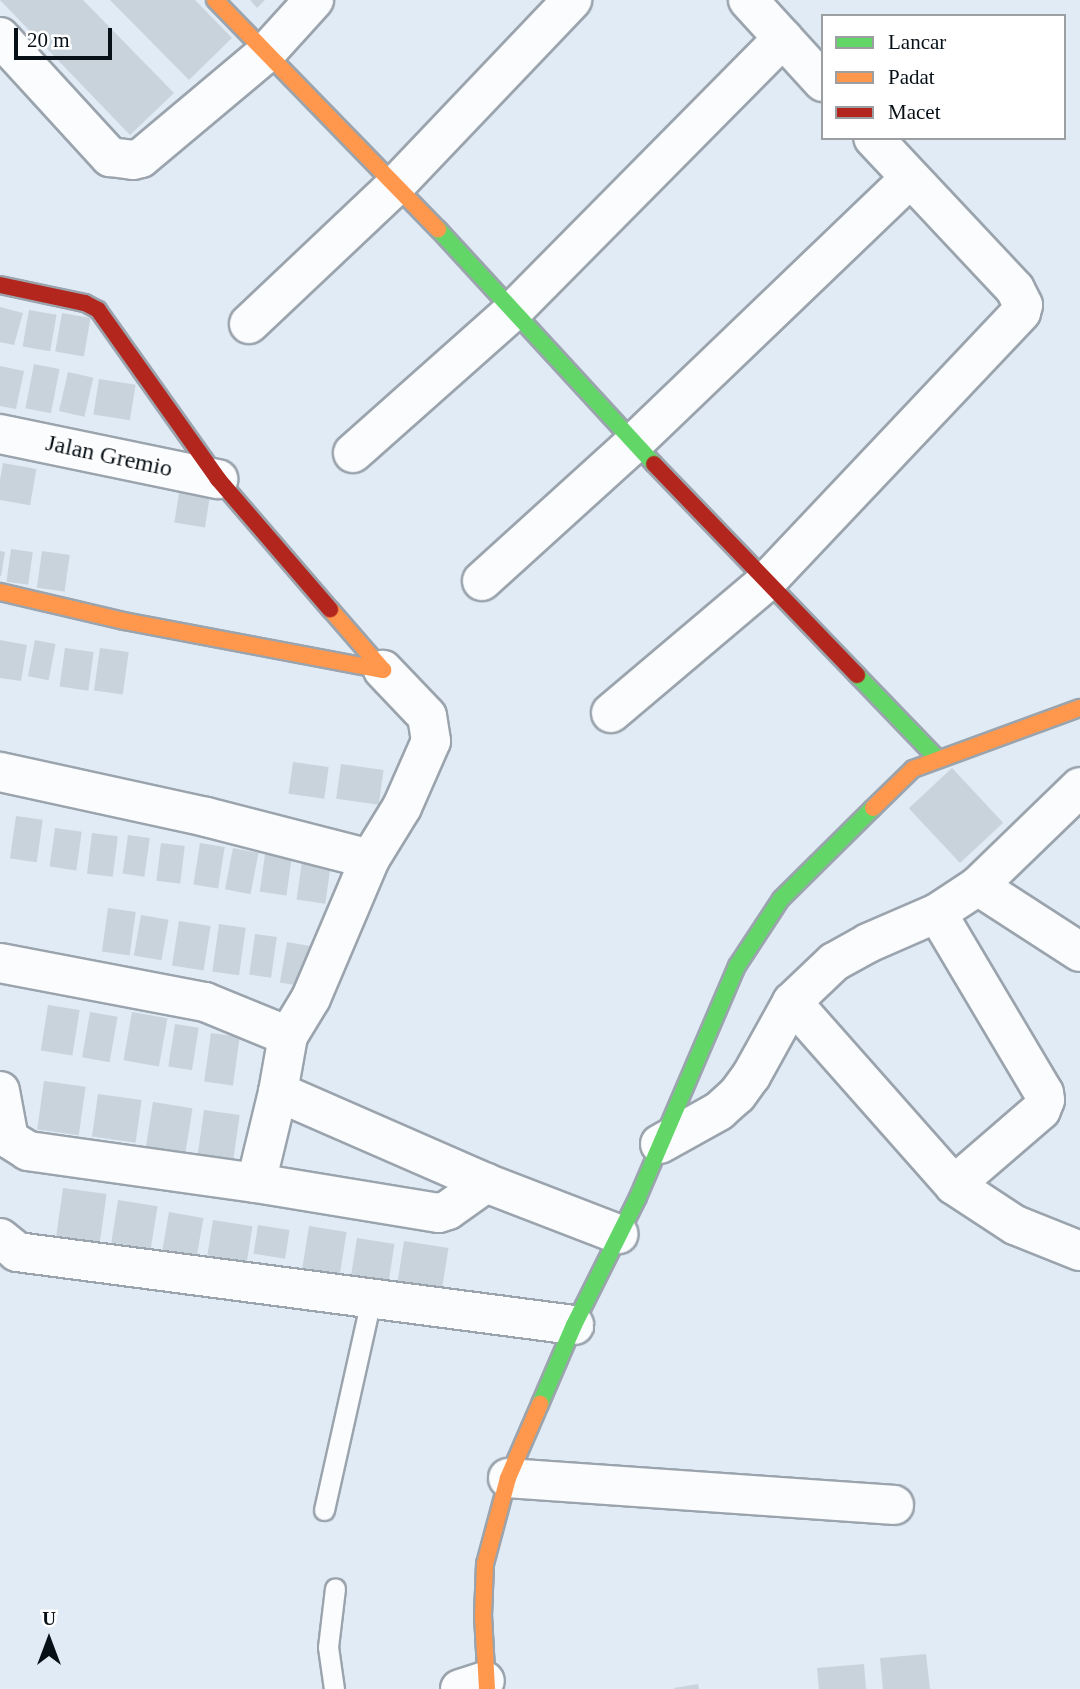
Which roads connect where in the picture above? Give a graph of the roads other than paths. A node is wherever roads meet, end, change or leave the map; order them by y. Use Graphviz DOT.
graph roads {
  1 [pos="215,0"];
  2 [pos="314,0"];
  3 [pos="572,0"];
  4 [pos="748,0"];
  5 [pos="0,37"];
  6 [pos="783,38"];
  7 [pos="265,54"];
  8 [pos="821,80"];
  9 [pos="875,140"];
  10 [pos="909,178"];
  11 [pos="395,186"];
  12 [pos="0,285"];
  13 [pos="515,309"];
  14 [pos="249,324"];
  15 [pos="0,434"];
  16 [pos="634,443"];
  17 [pos="353,453"];
  18 [pos="218,479"];
  19 [pos="767,581"];
  20 [pos="482,582"];
  21 [pos="0,592"];
  22 [pos="383,670"];
  23 [pos="1080,708"];
  24 [pos="611,713"];
  25 [pos="937,758"];
  26 [pos="0,772"];
  27 [pos="1080,786"];
  28 [pos="370,859"];
  29 [pos="978,886"];
  30 [pos="937,913"];
  31 [pos="1080,952"];
  32 [pos="0,963"];
  33 [pos="792,1002"];
  34 [pos="288,1036"];
  35 [pos="0,1091"];
  36 [pos="278,1092"];
  37 [pos="660,1144"];
  38 [pos="256,1183"];
  39 [pos="486,1183"];
  40 [pos="954,1185"];
  41 [pos="618,1234"];
  42 [pos="0,1238"];
  43 [pos="1080,1251"];
  44 [pos="371,1300"];
  45 [pos="574,1325"];
  46 [pos="508,1478"];
  47 [pos="894,1505"];
  48 [pos="324,1510"];
  49 [pos="335,1588"];
  50 [pos="477,1686"];
  51 [pos="334,1689"];
  1 -- 7 [label="street"];
  2 -- 7 [label="street"];
  3 -- 11 [label="street"];
  4 -- 6 [label="street"];
  5 -- 7 [label="street"];
  6 -- 8 [label="street"];
  6 -- 13 [label="street"];
  7 -- 11 [label="street"];
  9 -- 10 [label="street"];
  10 -- 16 [label="street"];
  10 -- 19 [label="street"];
  11 -- 13 [label="street"];
  11 -- 14 [label="street"];
  12 -- 18 [label="street"];
  13 -- 16 [label="street"];
  13 -- 17 [label="street"];
  15 -- 18 [label="street, Jalan Gremio"];
  16 -- 19 [label="street"];
  16 -- 20 [label="street"];
  18 -- 22 [label="street"];
  19 -- 24 [label="street"];
  19 -- 25 [label="street"];
  21 -- 22 [label="street"];
  22 -- 28 [label="street"];
  23 -- 25 [label="street"];
  25 -- 37 [label="street"];
  26 -- 28 [label="street"];
  27 -- 29 [label="street"];
  28 -- 34 [label="street"];
  29 -- 30 [label="street"];
  29 -- 31 [label="street"];
  30 -- 33 [label="street"];
  30 -- 40 [label="street"];
  32 -- 34 [label="street"];
  33 -- 37 [label="street"];
  33 -- 40 [label="street"];
  34 -- 36 [label="street"];
  35 -- 38 [label="street"];
  36 -- 38 [label="street"];
  36 -- 39 [label="street"];
  37 -- 41 [label="street"];
  38 -- 39 [label="street"];
  39 -- 41 [label="street"];
  40 -- 43 [label="street"];
  41 -- 45 [label="street"];
  42 -- 44 [label="street"];
  44 -- 45 [label="street"];
  44 -- 48 [label="lane"];
  45 -- 46 [label="street"];
  46 -- 47 [label="street"];
  46 -- 50 [label="street"];
  49 -- 51 [label="lane"];
}
